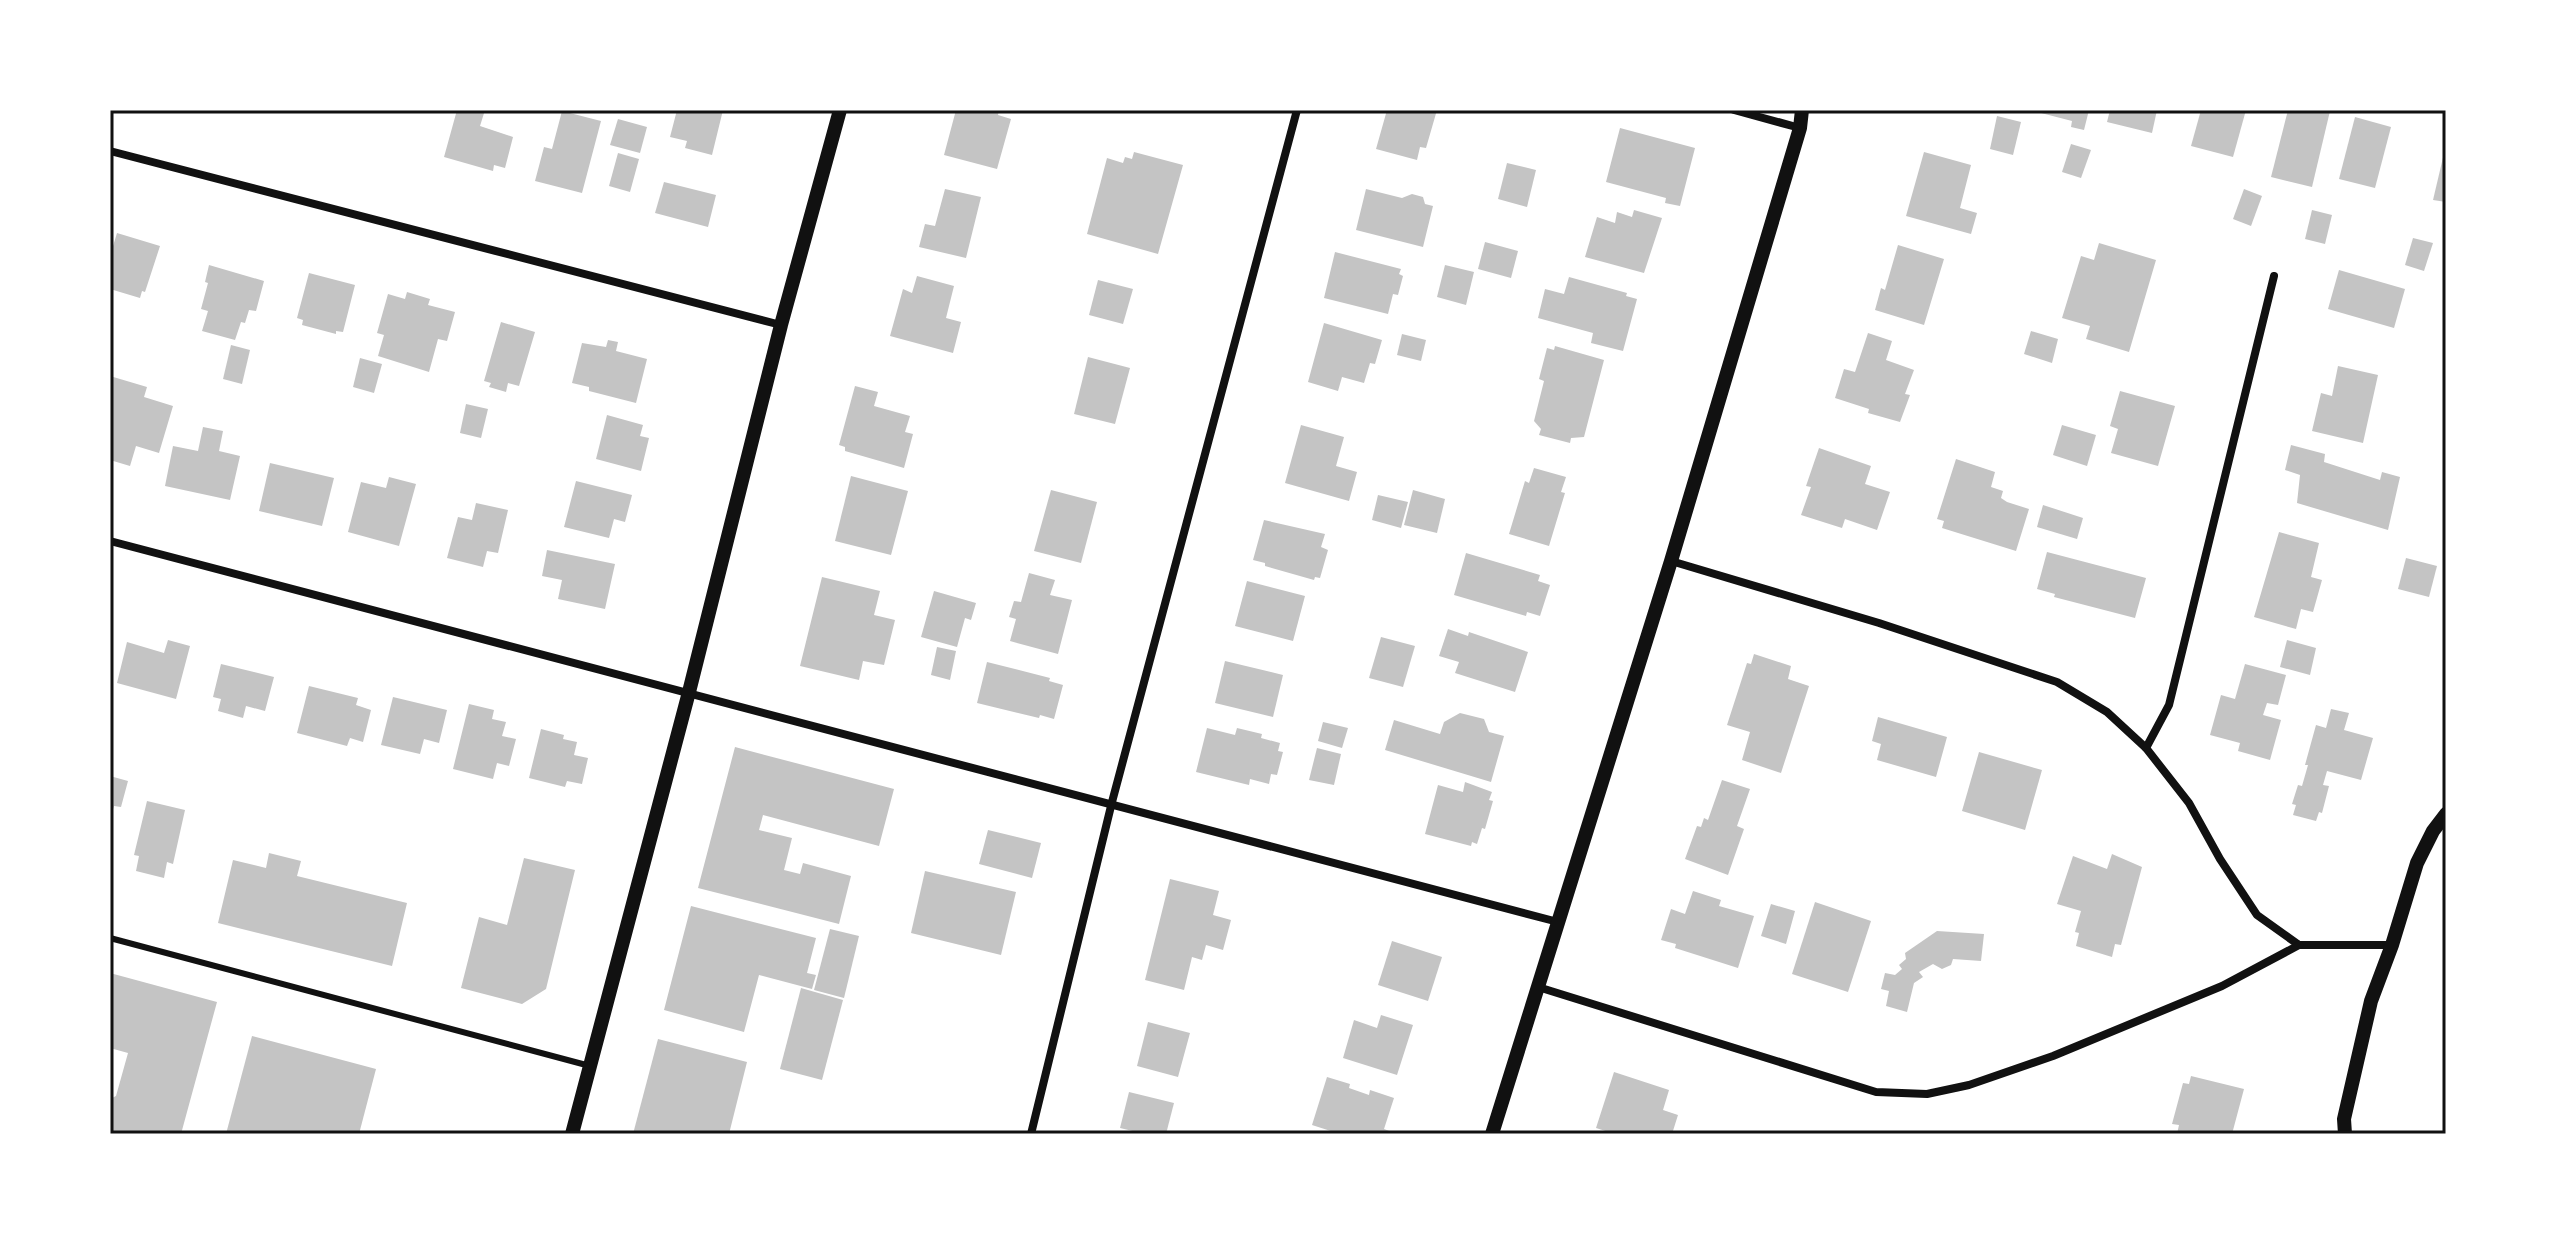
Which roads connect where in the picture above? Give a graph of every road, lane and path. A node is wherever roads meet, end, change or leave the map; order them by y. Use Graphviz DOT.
graph roads {
  1 [pos="840,110"];
  2 [pos="1297,110"];
  3 [pos="1734,110"];
  4 [pos="1802,110"];
  5 [pos="1800,128"];
  6 [pos="110,151"];
  7 [pos="2274,276"];
  8 [pos="781,325"];
  9 [pos="110,541"];
  10 [pos="1671,561"];
  11 [pos="689,692"];
  12 [pos="2146,748"];
  13 [pos="1112,802"];
  14 [pos="2446,814"];
  15 [pos="1558,922"];
  16 [pos="110,938"];
  17 [pos="2299,945"];
  18 [pos="2392,945"];
  19 [pos="1538,987"];
  20 [pos="590,1066"];
  21 [pos="572,1134"];
  22 [pos="1031,1134"];
  23 [pos="1492,1134"];
  24 [pos="2345,1134"];
  1 -- 8 [label="street"];
  2 -- 13 [label="street"];
  3 -- 5 [label="street"];
  4 -- 5 [label="street"];
  5 -- 10 [label="street"];
  6 -- 8 [label="street"];
  7 -- 12 [label="street"];
  8 -- 11 [label="street"];
  9 -- 11 [label="street"];
  10 -- 12 [label="street"];
  10 -- 15 [label="street"];
  11 -- 13 [label="street"];
  11 -- 20 [label="street"];
  12 -- 17 [label="street"];
  13 -- 15 [label="street"];
  13 -- 22 [label="street"];
  14 -- 18 [label="street"];
  15 -- 19 [label="street"];
  16 -- 20 [label="lane"];
  17 -- 18 [label="street"];
  17 -- 19 [label="street"];
  18 -- 24 [label="street"];
  19 -- 23 [label="street"];
  20 -- 21 [label="street"];
}
